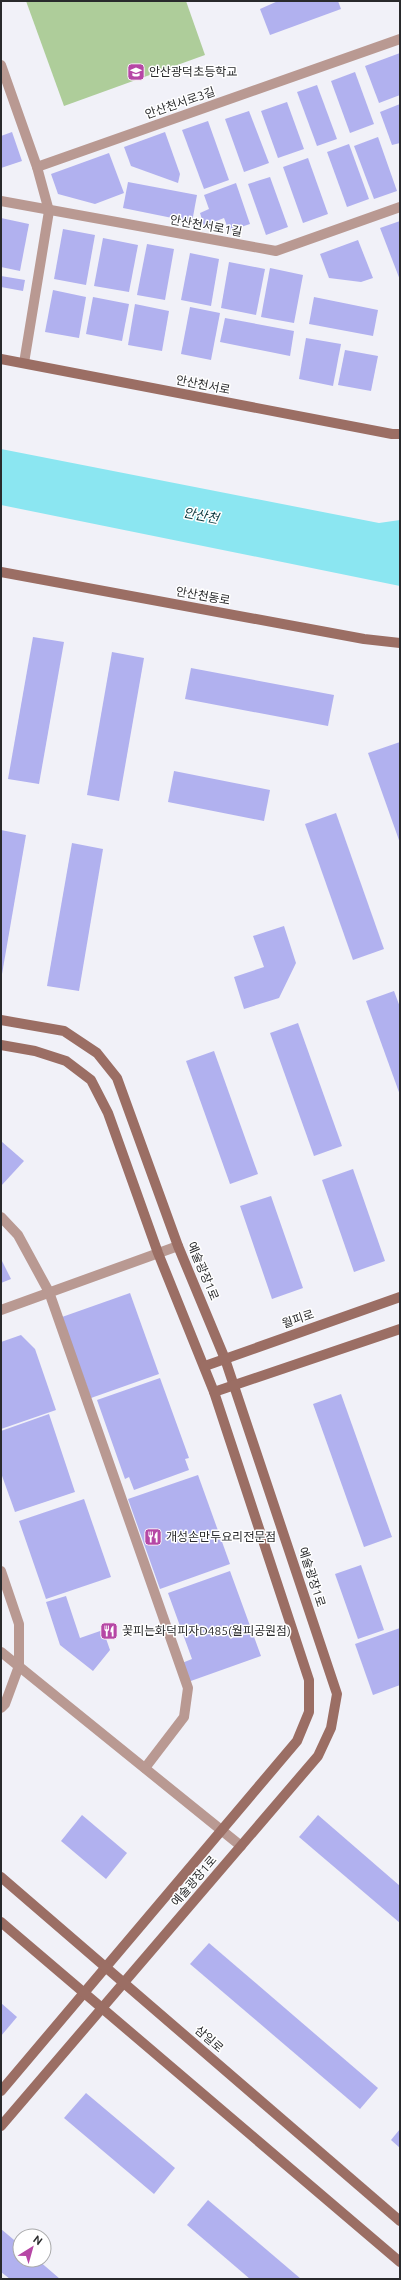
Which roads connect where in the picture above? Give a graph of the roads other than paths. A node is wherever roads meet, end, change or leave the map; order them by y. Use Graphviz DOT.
graph roads {
  1 [pos="400,39"];
  2 [pos="1,65"];
  3 [pos="37,167"];
  4 [pos="1,201"];
  5 [pos="400,206"];
  6 [pos="49,211"];
  7 [pos="1,359"];
  8 [pos="24,363"];
  9 [pos="400,434"];
  10 [pos="1,572"];
  11 [pos="400,643"];
  12 [pos="1,1020"];
  13 [pos="1,1045"];
  14 [pos="1,1217"];
  15 [pos="178,1246"];
  16 [pos="158,1253"];
  17 [pos="49,1292"];
  18 [pos="400,1297"];
  19 [pos="1,1310"];
  20 [pos="400,1329"];
  21 [pos="225,1359"];
  22 [pos="205,1366"];
  23 [pos="234,1385"];
  24 [pos="214,1392"];
  25 [pos="1,1571"];
  26 [pos="1,1652"];
  27 [pos="19,1666"];
  28 [pos="1,1708"];
  29 [pos="145,1768"];
  30 [pos="222,1830"];
  31 [pos="241,1846"];
  32 [pos="1,1877"];
  33 [pos="1,1922"];
  34 [pos="106,1967"];
  35 [pos="125,1982"];
  36 [pos="84,1992"];
  37 [pos="102,2008"];
  38 [pos="1,2091"];
  39 [pos="1,2126"];
  40 [pos="400,2221"];
  41 [pos="400,2262"];
  1 -- 3 [label="street, 안산천서로3길"];
  2 -- 3 [label="street"];
  3 -- 6 [label="street"];
  4 -- 6 [label="street, 안산천서로1길"];
  5 -- 6 [label="street, 안산천서로1길"];
  6 -- 8 [label="street"];
  7 -- 8 [label="street, 안산천서로"];
  8 -- 9 [label="street, 안산천서로"];
  10 -- 11 [label="street, 안산천동로"];
  12 -- 15 [label="street, 예술광장1로"];
  13 -- 16 [label="street, 예술광장1로"];
  14 -- 17 [label="street"];
  15 -- 16 [label="street"];
  15 -- 21 [label="street, 예술광장1로"];
  16 -- 17 [label="street"];
  16 -- 22 [label="street, 예술광장1로"];
  17 -- 19 [label="street"];
  17 -- 29 [label="street"];
  18 -- 21 [label="street, 월피로"];
  20 -- 23 [label="street"];
  21 -- 22 [label="street, 월피로"];
  21 -- 23 [label="street, 예술광장1로"];
  22 -- 24 [label="street, 예술광장1로"];
  23 -- 24 [label="street"];
  23 -- 31 [label="street, 예술광장1로"];
  24 -- 30 [label="street, 예술광장1로"];
  25 -- 27 [label="street"];
  26 -- 27 [label="street"];
  27 -- 28 [label="street"];
  27 -- 29 [label="street"];
  29 -- 30 [label="street"];
  30 -- 31 [label="street"];
  30 -- 34 [label="street, 예술광장1로"];
  31 -- 35 [label="street, 예술광장1로"];
  32 -- 34 [label="street, 삼일로"];
  33 -- 36 [label="street"];
  34 -- 35 [label="street, 삼일로"];
  34 -- 36 [label="street, 예술광장1로"];
  35 -- 37 [label="street, 예술광장1로"];
  35 -- 40 [label="street, 삼일로"];
  36 -- 37 [label="street"];
  36 -- 38 [label="street, 예술광장1로"];
  37 -- 39 [label="street, 예술광장1로"];
  37 -- 41 [label="street"];
}
